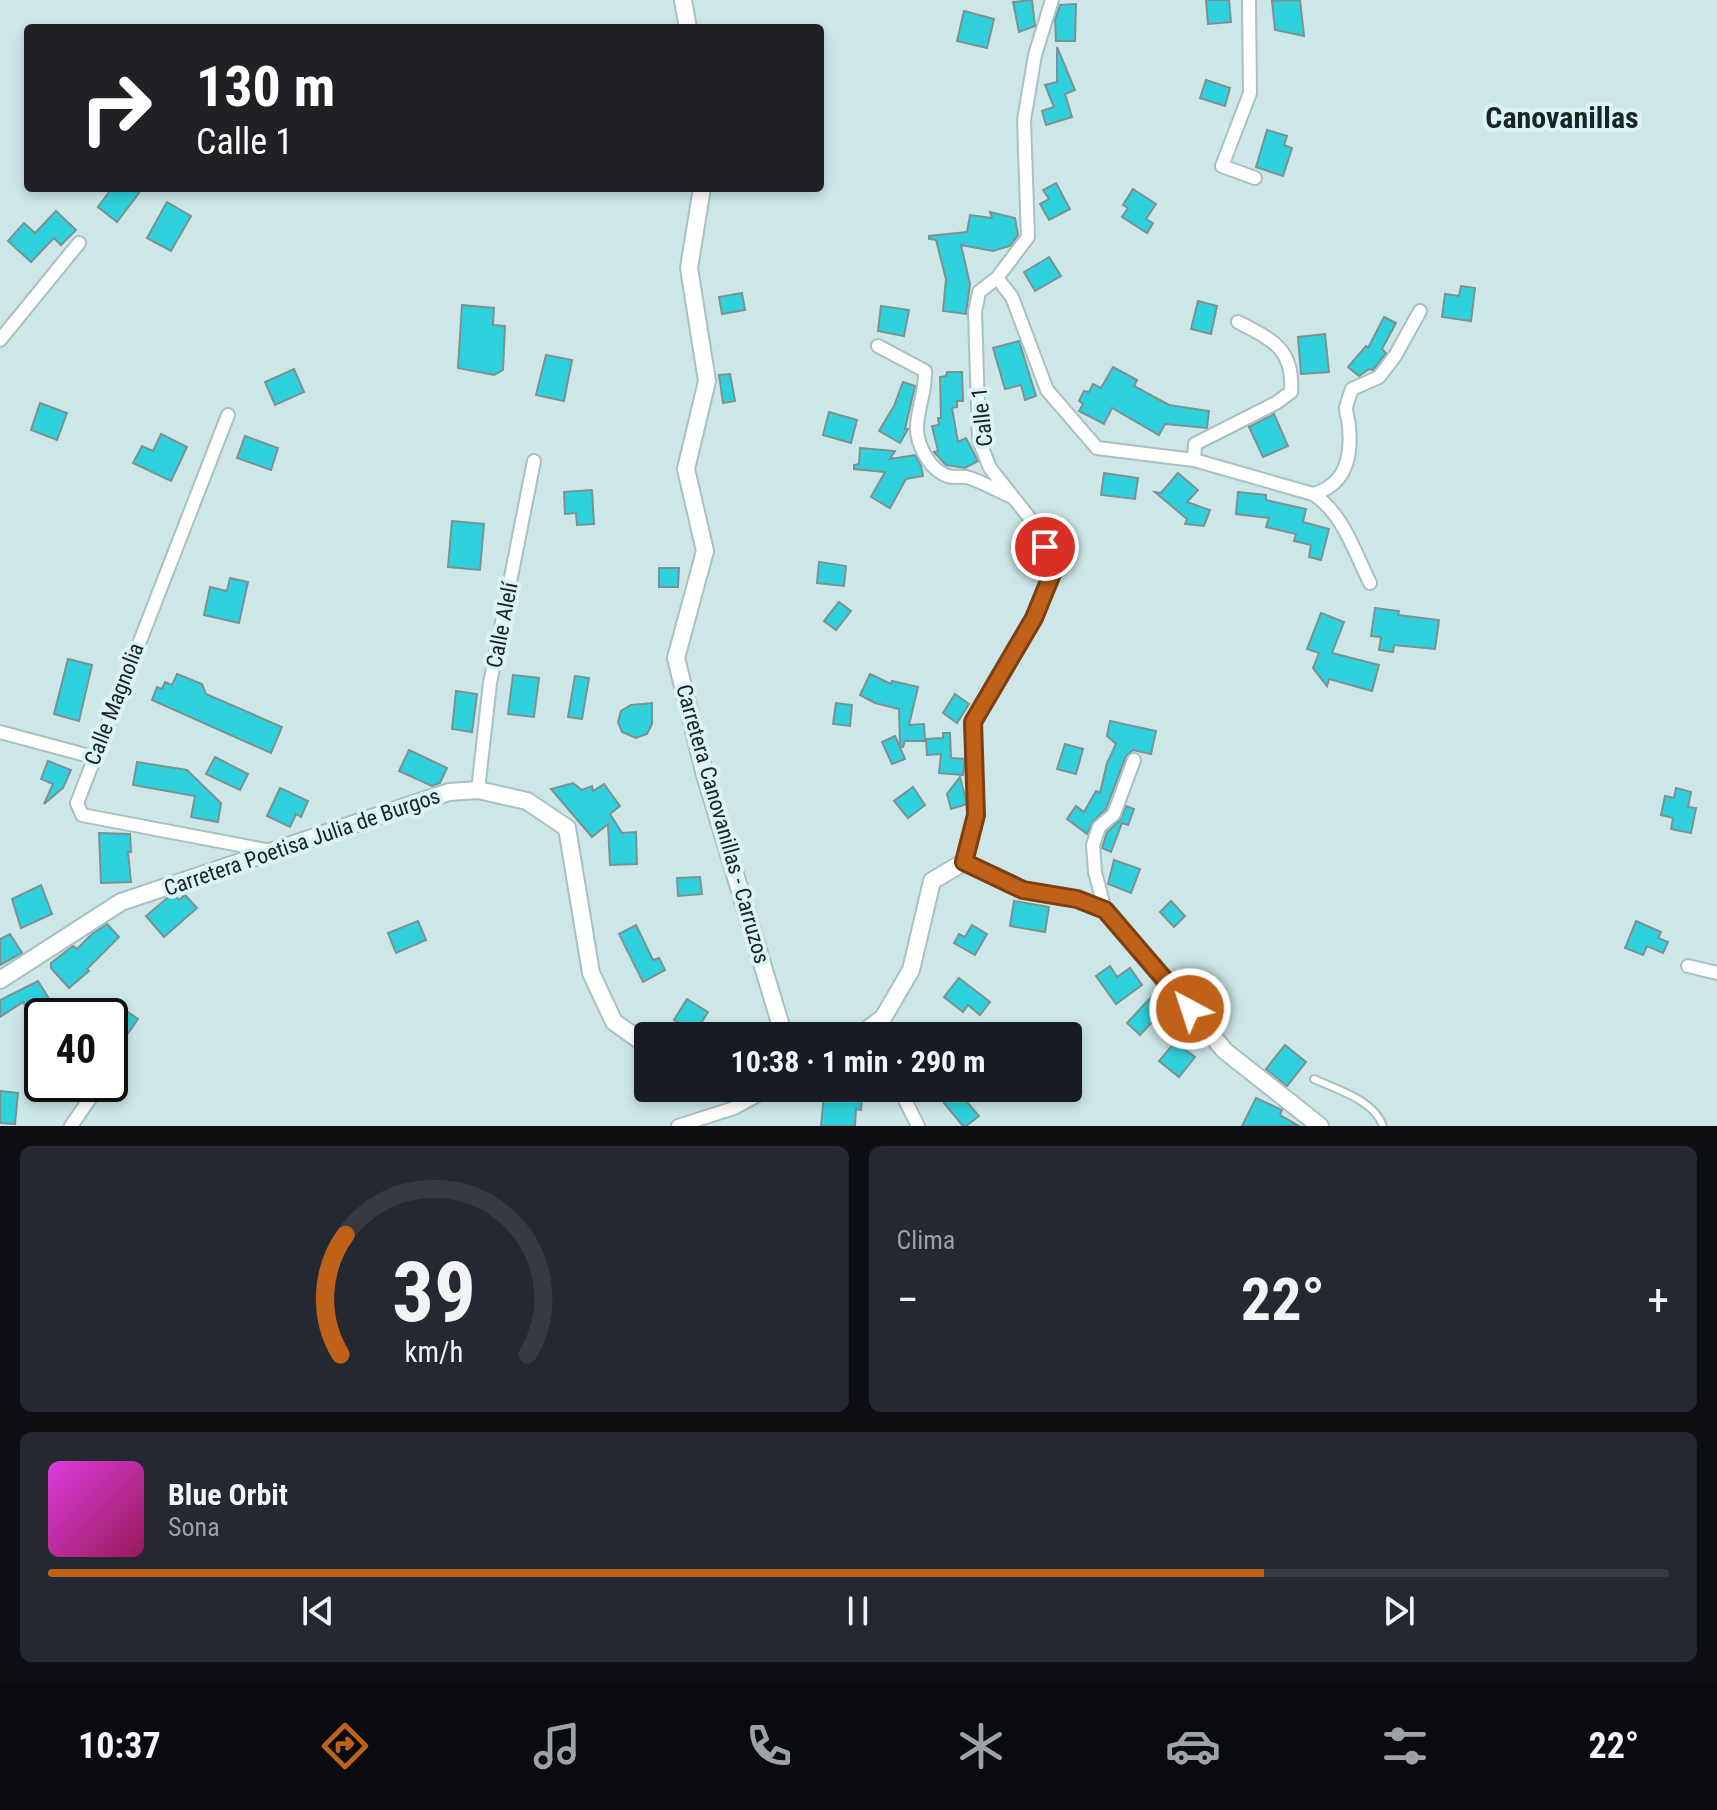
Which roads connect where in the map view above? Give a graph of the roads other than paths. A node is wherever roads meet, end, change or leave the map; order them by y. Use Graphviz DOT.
graph roads {
  1 [pos="683,0"];
  2 [pos="1052,0"];
  3 [pos="1249,0"];
  4 [pos="687,24"];
  5 [pos="1255,178"];
  6 [pos="701,192"];
  7 [pos="79,243"];
  8 [pos="997,278"];
  9 [pos="1420,311"];
  10 [pos="1238,322"];
  11 [pos="0,340"];
  12 [pos="878,346"];
  13 [pos="228,415"];
  14 [pos="1194,460"];
  15 [pos="534,461"];
  16 [pos="1313,494"];
  17 [pos="1015,499"];
  18 [pos="1370,583"];
  19 [pos="0,732"];
  20 [pos="93,757"];
  21 [pos="1134,760"];
  22 [pos="478,790"];
  23 [pos="271,851"];
  24 [pos="964,862"];
  25 [pos="1105,910"];
  26 [pos="1688,966"];
  27 [pos="1717,973"];
  28 [pos="0,980"];
  29 [pos="780,1022"];
  30 [pos="879,1022"];
  31 [pos="634,1036"];
  32 [pos="1314,1079"];
  33 [pos="88,1102"];
  34 [pos="745,1102"];
  35 [pos="906,1102"];
  36 [pos="71,1126"];
  37 [pos="678,1126"];
  38 [pos="918,1126"];
  39 [pos="1320,1126"];
  40 [pos="1383,1126"];
  1 -- 4 [label="street"];
  2 -- 8 [label="street, Calle 1"];
  3 -- 5 [label="street"];
  6 -- 29 [label="street, Carretera Canovanillas - Carruzos"];
  7 -- 11 [label="street"];
  8 -- 14 [label="street"];
  8 -- 17 [label="street, Calle 1"];
  9 -- 16 [label="street"];
  10 -- 14 [label="street"];
  12 -- 17 [label="street"];
  13 -- 20 [label="street, Calle Magnolia"];
  14 -- 16 [label="street"];
  15 -- 22 [label="street, Calle Alelí"];
  16 -- 18 [label="street"];
  17 -- 24 [label="street, Calle 1"];
  19 -- 20 [label="street"];
  20 -- 23 [label="street, Calle Magnolia"];
  21 -- 25 [label="street"];
  22 -- 23 [label="street, Carretera Poetisa Julia de Burgos"];
  22 -- 31 [label="street, Carretera Poetisa Julia de Burgos"];
  23 -- 28 [label="street, Carretera Poetisa Julia de Burgos"];
  24 -- 25 [label="street"];
  24 -- 30 [label="street"];
  25 -- 39 [label="street"];
  26 -- 27 [label="street"];
  32 -- 40 [label="lane"];
  33 -- 36 [label="street"];
  34 -- 37 [label="street"];
  35 -- 38 [label="street"];
}
